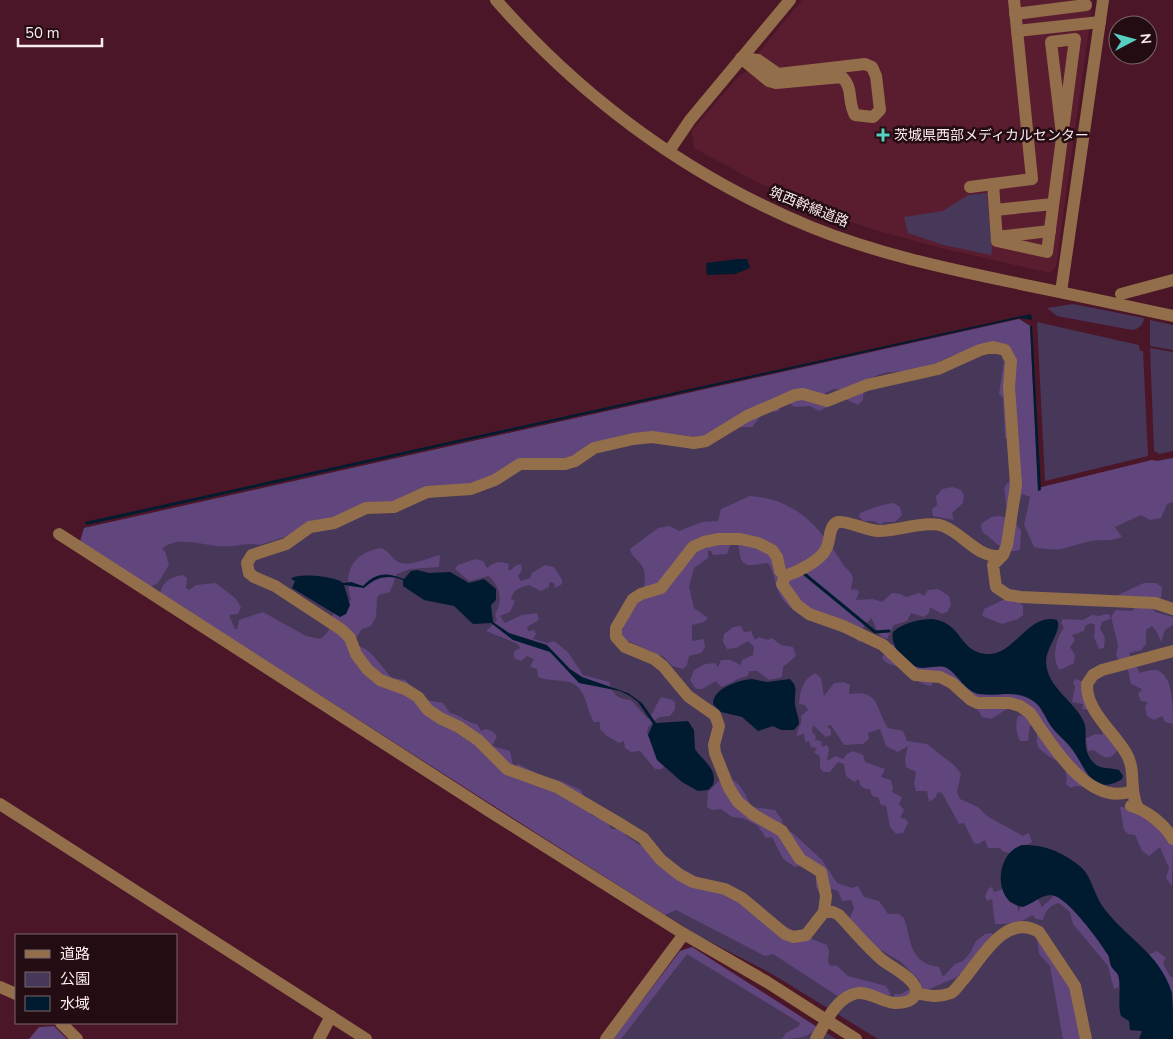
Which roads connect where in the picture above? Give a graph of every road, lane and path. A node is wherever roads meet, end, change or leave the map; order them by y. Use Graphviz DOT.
graph roads {
  1 [pos="496,0"];
  2 [pos="790,0"];
  3 [pos="1014,0"];
  4 [pos="1103,0"];
  5 [pos="1086,5"];
  6 [pos="1016,14"];
  7 [pos="1100,22"];
  8 [pos="1017,31"];
  9 [pos="741,58"];
  10 [pos="1062,134"];
  11 [pos="669,151"];
  12 [pos="993,184"];
  13 [pos="970,187"];
  14 [pos="1053,204"];
  15 [pos="995,210"];
  16 [pos="1050,231"];
  17 [pos="997,237"];
  18 [pos="1173,280"];
  19 [pos="1062,292"];
  20 [pos="1121,294"];
  21 [pos="1173,316"];
  22 [pos="59,534"];
  23 [pos="994,559"];
  24 [pos="782,577"];
  25 [pos="1173,609"];
  26 [pos="1173,651"];
  27 [pos="1126,792"];
  28 [pos="0,804"];
  29 [pos="1173,839"];
  30 [pos="830,912"];
  31 [pos="684,934"];
  32 [pos="0,987"];
  33 [pos="916,993"];
  34 [pos="15,994"];
  35 [pos="331,1016"];
  36 [pos="828,1020"];
  37 [pos="62,1024"];
  38 [pos="77,1039"];
  39 [pos="319,1039"];
  40 [pos="366,1039"];
  41 [pos="606,1039"];
  42 [pos="816,1039"];
  43 [pos="856,1039"];
  44 [pos="1086,1039"];
  1 -- 11 [label="street, 筑西幹線道路"];
  2 -- 9 [label="street"];
  3 -- 6 [label="street"];
  4 -- 7 [label="street"];
  5 -- 6 [label="street"];
  6 -- 8 [label="street"];
  7 -- 8 [label="street"];
  7 -- 19 [label="street"];
  8 -- 12 [label="street"];
  9 -- 9 [label="street"];
  9 -- 11 [label="street"];
  10 -- 10 [label="street"];
  10 -- 14 [label="street"];
  11 -- 19 [label="street, 筑西幹線道路"];
  12 -- 13 [label="street"];
  12 -- 15 [label="street"];
  14 -- 15 [label="street"];
  14 -- 16 [label="street"];
  15 -- 17 [label="street"];
  16 -- 17 [label="street"];
  16 -- 17 [label="street"];
  18 -- 20 [label="street"];
  19 -- 21 [label="street, 筑西幹線道路"];
  22 -- 31 [label="street"];
  23 -- 24 [label="street"];
  23 -- 25 [label="street"];
  23 -- 30 [label="street"];
  24 -- 27 [label="street"];
  24 -- 30 [label="street"];
  26 -- 27 [label="street"];
  27 -- 29 [label="street"];
  28 -- 35 [label="street"];
  30 -- 33 [label="street"];
  31 -- 36 [label="street"];
  31 -- 41 [label="street"];
  32 -- 34 [label="street"];
  33 -- 36 [label="street"];
  33 -- 44 [label="street"];
  35 -- 39 [label="street"];
  35 -- 40 [label="street"];
  36 -- 42 [label="street"];
  36 -- 43 [label="street"];
  37 -- 38 [label="street"];
}
